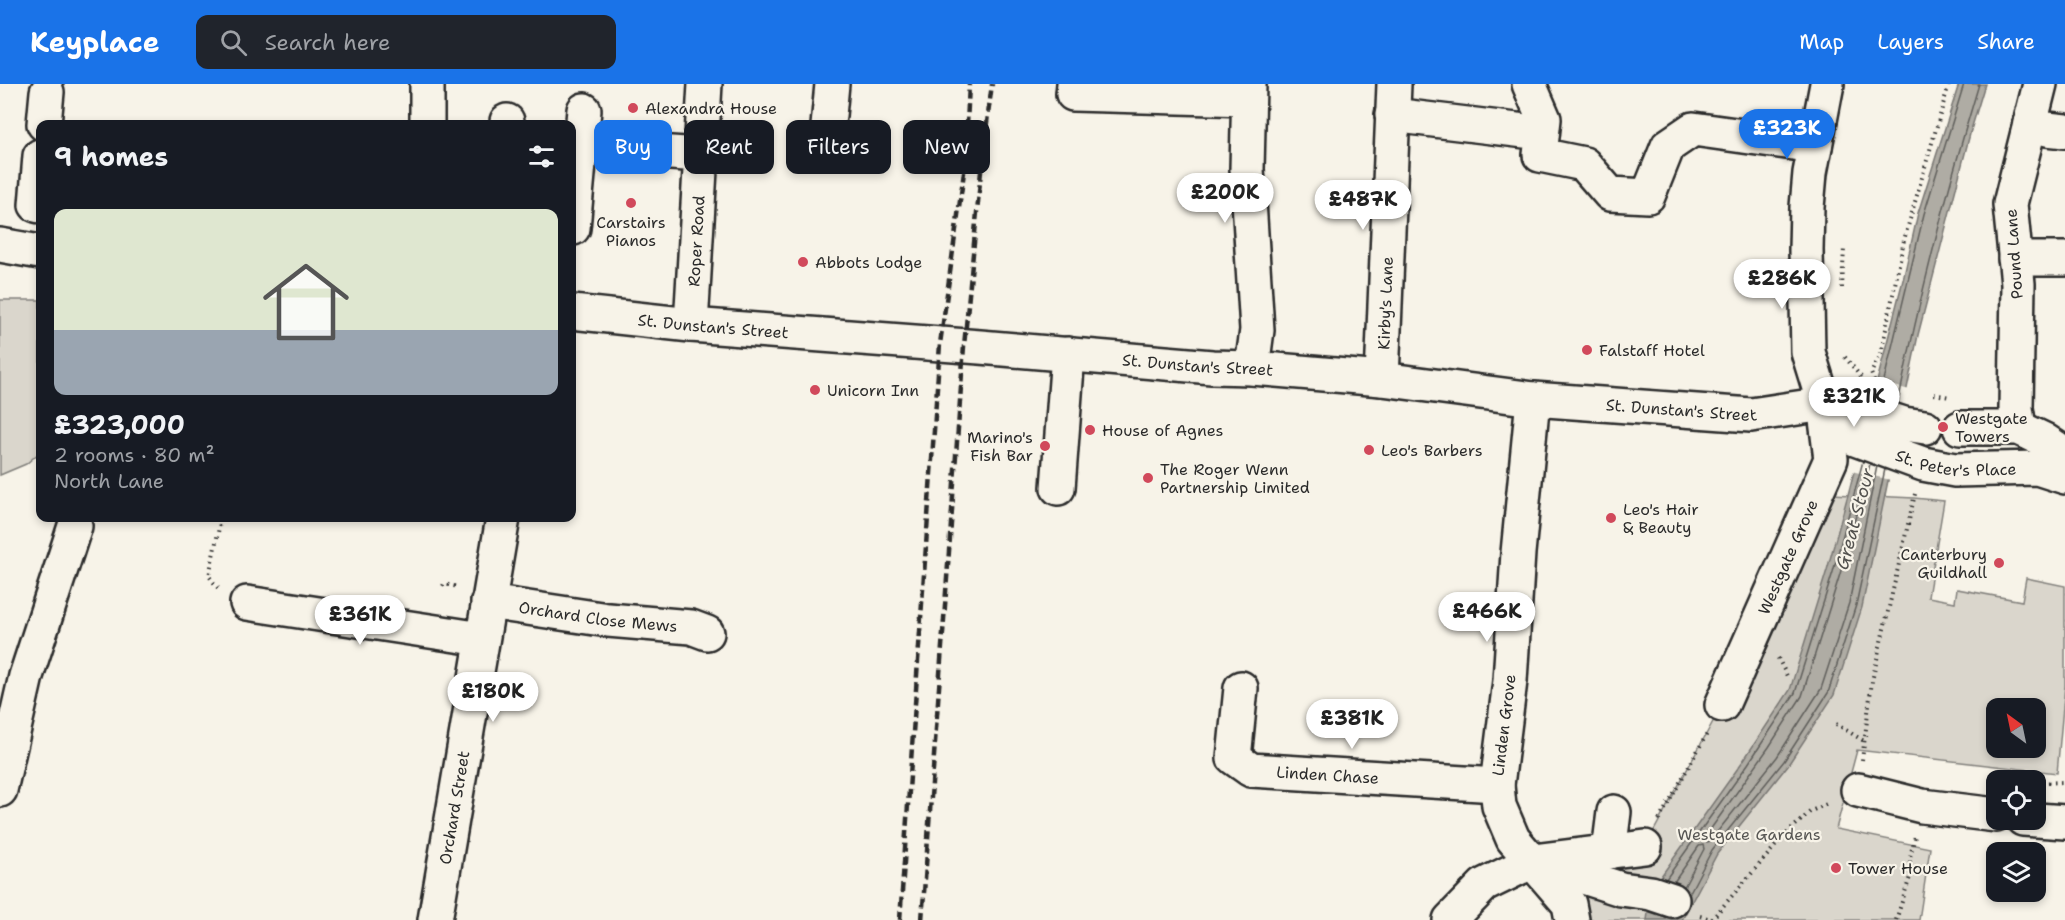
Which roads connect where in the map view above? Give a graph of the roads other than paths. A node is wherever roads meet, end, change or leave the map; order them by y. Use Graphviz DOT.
graph roads {
  1 [pos="427,84"];
  2 [pos="705,84"];
  3 [pos="832,84"];
  4 [pos="1074,84"];
  5 [pos="1529,84"];
  6 [pos="1827,84"];
  7 [pos="2040,84"];
  8 [pos="1248,91"];
  9 [pos="47,92"];
  10 [pos="1393,100"];
  11 [pos="584,110"];
  12 [pos="44,120"];
  13 [pos="427,120"];
  14 [pos="703,120"];
  15 [pos="829,120"];
  16 [pos="2030,123"];
  17 [pos="1526,131"];
  18 [pos="2065,131"];
  19 [pos="1815,146"];
  20 [pos="581,147"];
  21 [pos="684,154"];
  22 [pos="700,174"];
  23 [pos="576,198"];
  24 [pos="0,245"];
  25 [pos="36,251"];
  26 [pos="2015,259"];
  27 [pos="2065,259"];
  28 [pos="576,312"];
  29 [pos="691,325"];
  30 [pos="1068,354"];
  31 [pos="1252,368"];
  32 [pos="1383,379"];
  33 [pos="1533,399"];
  34 [pos="1824,404"];
  35 [pos="1915,425"];
  36 [pos="1861,426"];
  37 [pos="1960,428"];
  38 [pos="2019,428"];
  39 [pos="2065,453"];
  40 [pos="2065,477"];
  41 [pos="1058,488"];
  42 [pos="502,522"];
  43 [pos="75,526"];
  44 [pos="233,597"];
  45 [pos="488,602"];
  46 [pos="707,633"];
  47 [pos="482,639"];
  48 [pos="1241,688"];
  49 [pos="1722,705"];
  50 [pos="1497,784"];
  51 [pos="0,790"];
  52 [pos="1858,790"];
  53 [pos="1614,812"];
  54 [pos="1986,814"];
  55 [pos="2046,821"];
  56 [pos="2065,822"];
  57 [pos="1645,847"];
  58 [pos="1609,852"];
  59 [pos="1533,861"];
  60 [pos="1683,907"];
  61 [pos="435,920"];
  62 [pos="1450,920"];
  63 [pos="1572,920"];
  1 -- 13 [label="street"];
  2 -- 14 [label="street, Roper Road"];
  3 -- 15 [label="street"];
  4 -- 8 [label="street"];
  5 -- 19 [label="street"];
  6 -- 19 [label="street, Westgate Grove"];
  7 -- 16 [label="street, Pound Lane"];
  8 -- 31 [label="street"];
  9 -- 12 [label="street"];
  10 -- 17 [label="street"];
  10 -- 32 [label="street, Kirby's Lane"];
  11 -- 20 [label="street"];
  16 -- 18 [label="street"];
  16 -- 26 [label="street, Pound Lane"];
  19 -- 34 [label="street, Westgate Grove"];
  20 -- 21 [label="street"];
  20 -- 23 [label="street"];
  22 -- 29 [label="street, Roper Road"];
  24 -- 25 [label="street"];
  26 -- 27 [label="street"];
  26 -- 38 [label="street, Pound Lane"];
  28 -- 29 [label="street, St. Dunstan's Street"];
  29 -- 30 [label="street, St. Dunstan's Street"];
  30 -- 31 [label="street, St. Dunstan's Street"];
  30 -- 41 [label="street"];
  31 -- 32 [label="street, St. Dunstan's Street"];
  32 -- 33 [label="street, St. Dunstan's Street"];
  33 -- 34 [label="street, St. Dunstan's Street"];
  33 -- 50 [label="street, Linden Grove"];
  34 -- 36 [label="street, St. Peter's Place"];
  34 -- 49 [label="street, Westgate Grove"];
  35 -- 36 [label="street, St. Peter's Place"];
  36 -- 40 [label="street, St. Peter's Place"];
  37 -- 38 [label="street, St. Peter's Place"];
  38 -- 39 [label="street, St. Peter's Place"];
  42 -- 45 [label="street, Orchard Street"];
  43 -- 51 [label="street"];
  44 -- 47 [label="street"];
  45 -- 46 [label="street, Orchard Close Mews"];
  45 -- 47 [label="street, Orchard Street"];
  47 -- 61 [label="street, Orchard Street"];
  48 -- 50 [label="street, Linden Chase"];
  50 -- 59 [label="street, Linden Grove"];
  52 -- 54 [label="street"];
  53 -- 58 [label="street"];
  55 -- 56 [label="street"];
  57 -- 58 [label="street"];
  58 -- 59 [label="street"];
  59 -- 60 [label="street"];
  59 -- 62 [label="street"];
  59 -- 63 [label="street, Linden Grove"];
}
